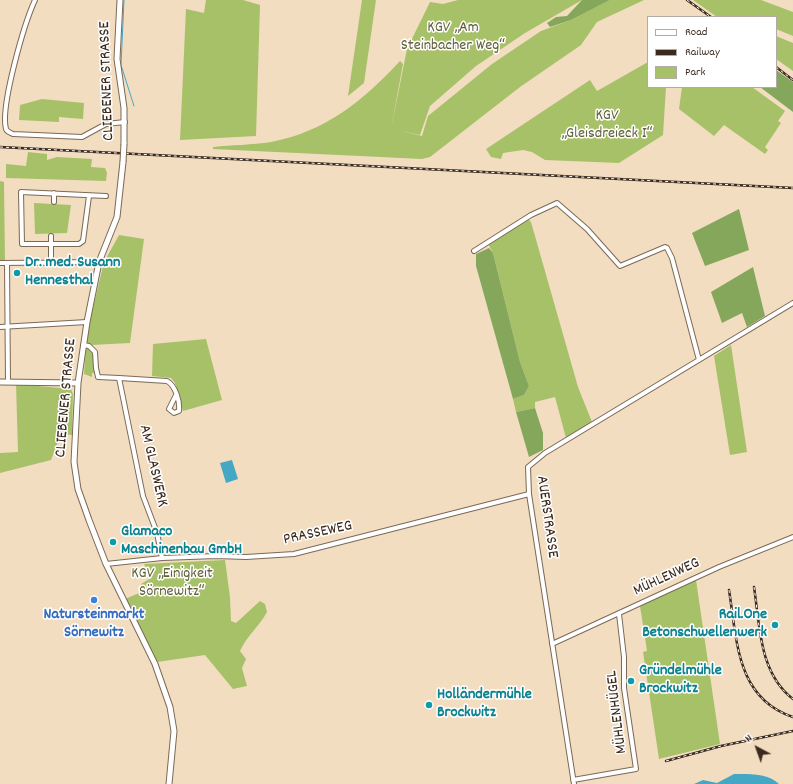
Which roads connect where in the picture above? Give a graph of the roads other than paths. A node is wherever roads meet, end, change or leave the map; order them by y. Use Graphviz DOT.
graph roads {
  1 [pos="35,0"];
  2 [pos="120,0"];
  3 [pos="125,122"];
  4 [pos="54,193"];
  5 [pos="89,196"];
  6 [pos="106,196"];
  7 [pos="54,202"];
  8 [pos="51,236"];
  9 [pos="51,244"];
  10 [pos="474,251"];
  11 [pos="99,262"];
  12 [pos="0,263"];
  13 [pos="7,263"];
  14 [pos="51,263"];
  15 [pos="793,303"];
  16 [pos="87,322"];
  17 [pos="8,326"];
  18 [pos="0,327"];
  19 [pos="83,345"];
  20 [pos="699,360"];
  21 [pos="119,378"];
  22 [pos="0,382"];
  23 [pos="8,382"];
  24 [pos="78,383"];
  25 [pos="176,395"];
  26 [pos="529,494"];
  27 [pos="793,536"];
  28 [pos="162,558"];
  29 [pos="106,564"];
  30 [pos="619,614"];
  31 [pos="552,644"];
  32 [pos="574,782"];
  33 [pos="169,784"];
  1 -- 3 [label="street"];
  2 -- 3 [label="street, CLIEBENER STRASSE"];
  3 -- 11 [label="street, CLIEBENER STRASSE, bridge"];
  4 -- 5 [label="street"];
  4 -- 7 [label="street"];
  4 -- 9 [label="street"];
  5 -- 6 [label="street"];
  5 -- 9 [label="street"];
  8 -- 9 [label="street"];
  9 -- 14 [label="street"];
  10 -- 20 [label="street"];
  11 -- 14 [label="street"];
  11 -- 16 [label="street, CLIEBENER STRASSE"];
  12 -- 13 [label="street"];
  13 -- 14 [label="street"];
  13 -- 17 [label="street"];
  15 -- 20 [label="street, AUERSTRASSE"];
  16 -- 17 [label="street"];
  16 -- 19 [label="street, CLIEBENER STRASSE"];
  17 -- 18 [label="street"];
  17 -- 23 [label="street"];
  19 -- 21 [label="street"];
  19 -- 24 [label="street, CLIEBENER STRASSE"];
  20 -- 26 [label="street, AUERSTRASSE"];
  21 -- 25 [label="street"];
  21 -- 28 [label="street, AM GLASWERK"];
  22 -- 23 [label="street"];
  23 -- 24 [label="street"];
  24 -- 29 [label="street, CLIEBENER STRASSE"];
  26 -- 28 [label="street, PRASSEWEG"];
  26 -- 31 [label="street, AUERSTRASSE"];
  27 -- 30 [label="street, MÜHLENWEG"];
  28 -- 29 [label="street, PRASSEWEG"];
  29 -- 33 [label="street, CLIEBENER STRASSE"];
  30 -- 31 [label="street, MÜHLENWEG"];
  30 -- 32 [label="street, MÜHLENHÜGEL"];
  31 -- 32 [label="street, AUERSTRASSE"];
}
